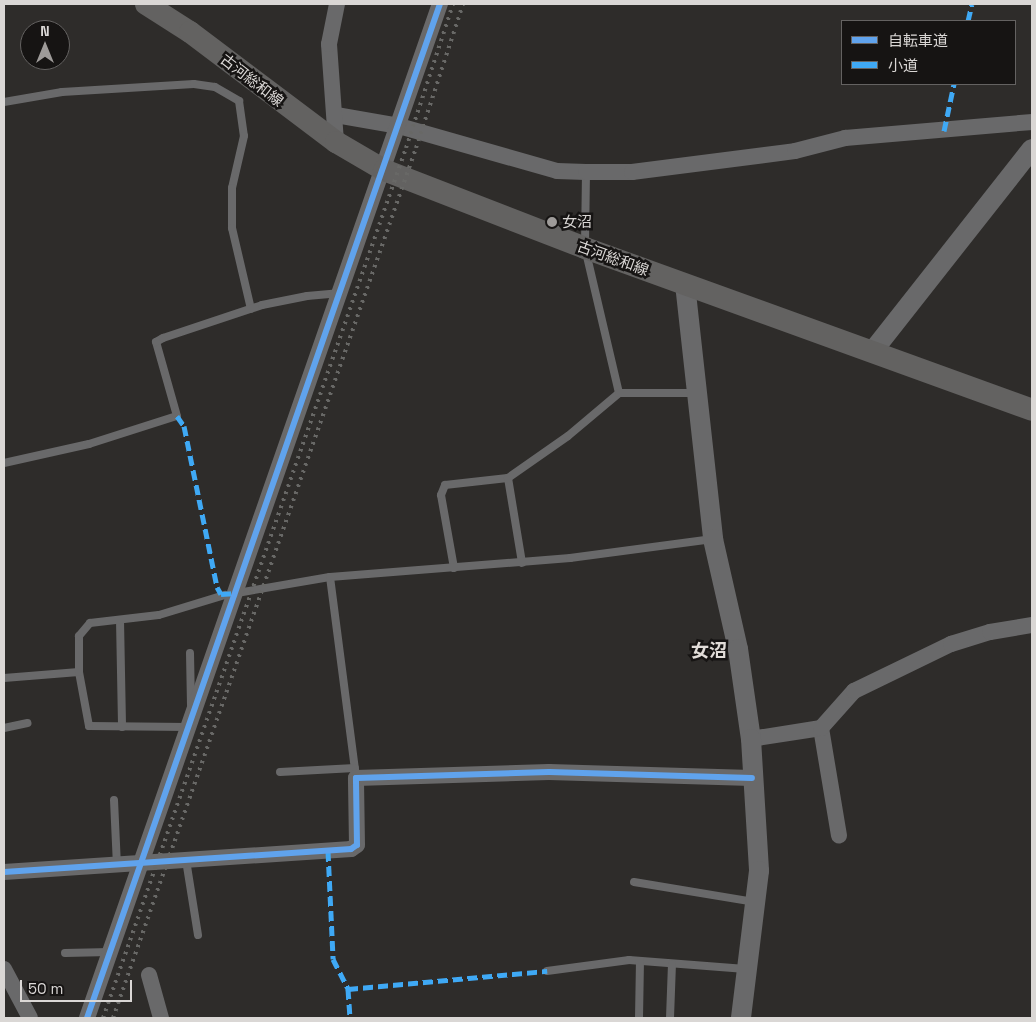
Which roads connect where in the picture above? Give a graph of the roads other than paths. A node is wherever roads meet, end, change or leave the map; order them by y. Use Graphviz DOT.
graph roads {
  1 [pos="146,4"];
  2 [pos="337,4"];
  3 [pos="440,4"];
  4 [pos="4,102"];
  5 [pos="336,115"];
  6 [pos="1032,122"];
  7 [pos="399,126"];
  8 [pos="336,142"];
  9 [pos="1032,149"];
  10 [pos="384,170"];
  11 [pos="586,172"];
  12 [pos="585,248"];
  13 [pos="685,284"];
  14 [pos="342,293"];
  15 [pos="251,309"];
  16 [pos="872,352"];
  17 [pos="619,393"];
  18 [pos="695,393"];
  19 [pos="1032,410"];
  20 [pos="4,463"];
  21 [pos="508,478"];
  22 [pos="713,538"];
  23 [pos="522,563"];
  24 [pos="454,568"];
  25 [pos="330,577"];
  26 [pos="231,594"];
  27 [pos="120,620"];
  28 [pos="1032,626"];
  29 [pos="190,653"];
  30 [pos="79,672"];
  31 [pos="4,678"];
  32 [pos="27,723"];
  33 [pos="191,725"];
  34 [pos="122,727"];
  35 [pos="4,728"];
  36 [pos="821,728"];
  37 [pos="751,738"];
  38 [pos="280,772"];
  39 [pos="355,773"];
  40 [pos="752,778"];
  41 [pos="114,800"];
  42 [pos="839,836"];
  43 [pos="186,860"];
  44 [pos="142,863"];
  45 [pos="117,865"];
  46 [pos="4,872"];
  47 [pos="634,882"];
  48 [pos="756,902"];
  49 [pos="198,935"];
  50 [pos="110,952"];
  51 [pos="65,953"];
  52 [pos="640,961"];
  53 [pos="672,964"];
  54 [pos="4,968"];
  55 [pos="749,969"];
  56 [pos="547,971"];
  57 [pos="149,975"];
  58 [pos="30,1018"];
  59 [pos="87,1018"];
  60 [pos="161,1018"];
  61 [pos="639,1018"];
  62 [pos="670,1018"];
  63 [pos="741,1018"];
  1 -- 8 [label="main road, 古河総和線"];
  2 -- 5 [label="street"];
  3 -- 7 [label="street"];
  4 -- 15 [label="lane"];
  5 -- 7 [label="street"];
  5 -- 8 [label="street"];
  6 -- 11 [label="street"];
  7 -- 10 [label="street"];
  7 -- 11 [label="street"];
  8 -- 10 [label="main road, 古河総和線"];
  9 -- 16 [label="street"];
  10 -- 12 [label="main road, 古河総和線"];
  10 -- 14 [label="street"];
  11 -- 12 [label="lane"];
  12 -- 13 [label="main road, 古河総和線"];
  12 -- 17 [label="lane"];
  13 -- 16 [label="main road, 古河総和線"];
  13 -- 18 [label="street"];
  14 -- 15 [label="lane"];
  14 -- 26 [label="street"];
  15 -- 20 [label="lane"];
  16 -- 19 [label="main road, 古河総和線"];
  17 -- 18 [label="lane"];
  17 -- 21 [label="lane"];
  18 -- 22 [label="street"];
  21 -- 23 [label="lane"];
  21 -- 24 [label="lane"];
  22 -- 23 [label="lane"];
  22 -- 37 [label="street"];
  23 -- 24 [label="lane"];
  24 -- 25 [label="lane"];
  25 -- 26 [label="lane"];
  25 -- 39 [label="lane"];
  26 -- 27 [label="lane"];
  26 -- 33 [label="street"];
  27 -- 30 [label="lane"];
  27 -- 34 [label="lane"];
  28 -- 36 [label="street"];
  29 -- 33 [label="lane"];
  30 -- 31 [label="lane"];
  30 -- 34 [label="lane"];
  32 -- 35 [label="lane"];
  33 -- 34 [label="lane"];
  33 -- 44 [label="street"];
  36 -- 37 [label="street"];
  36 -- 42 [label="street"];
  37 -- 40 [label="street"];
  38 -- 39 [label="lane"];
  39 -- 40 [label="street"];
  39 -- 43 [label="street"];
  40 -- 48 [label="street"];
  41 -- 45 [label="lane"];
  43 -- 44 [label="street"];
  43 -- 49 [label="lane"];
  44 -- 45 [label="street"];
  44 -- 50 [label="street"];
  45 -- 46 [label="street"];
  47 -- 48 [label="lane"];
  48 -- 55 [label="street"];
  50 -- 51 [label="lane"];
  50 -- 59 [label="street"];
  52 -- 53 [label="lane"];
  52 -- 56 [label="lane"];
  52 -- 61 [label="lane"];
  53 -- 55 [label="lane"];
  53 -- 62 [label="lane"];
  54 -- 58 [label="street"];
  55 -- 63 [label="street"];
  57 -- 60 [label="street"];
}
